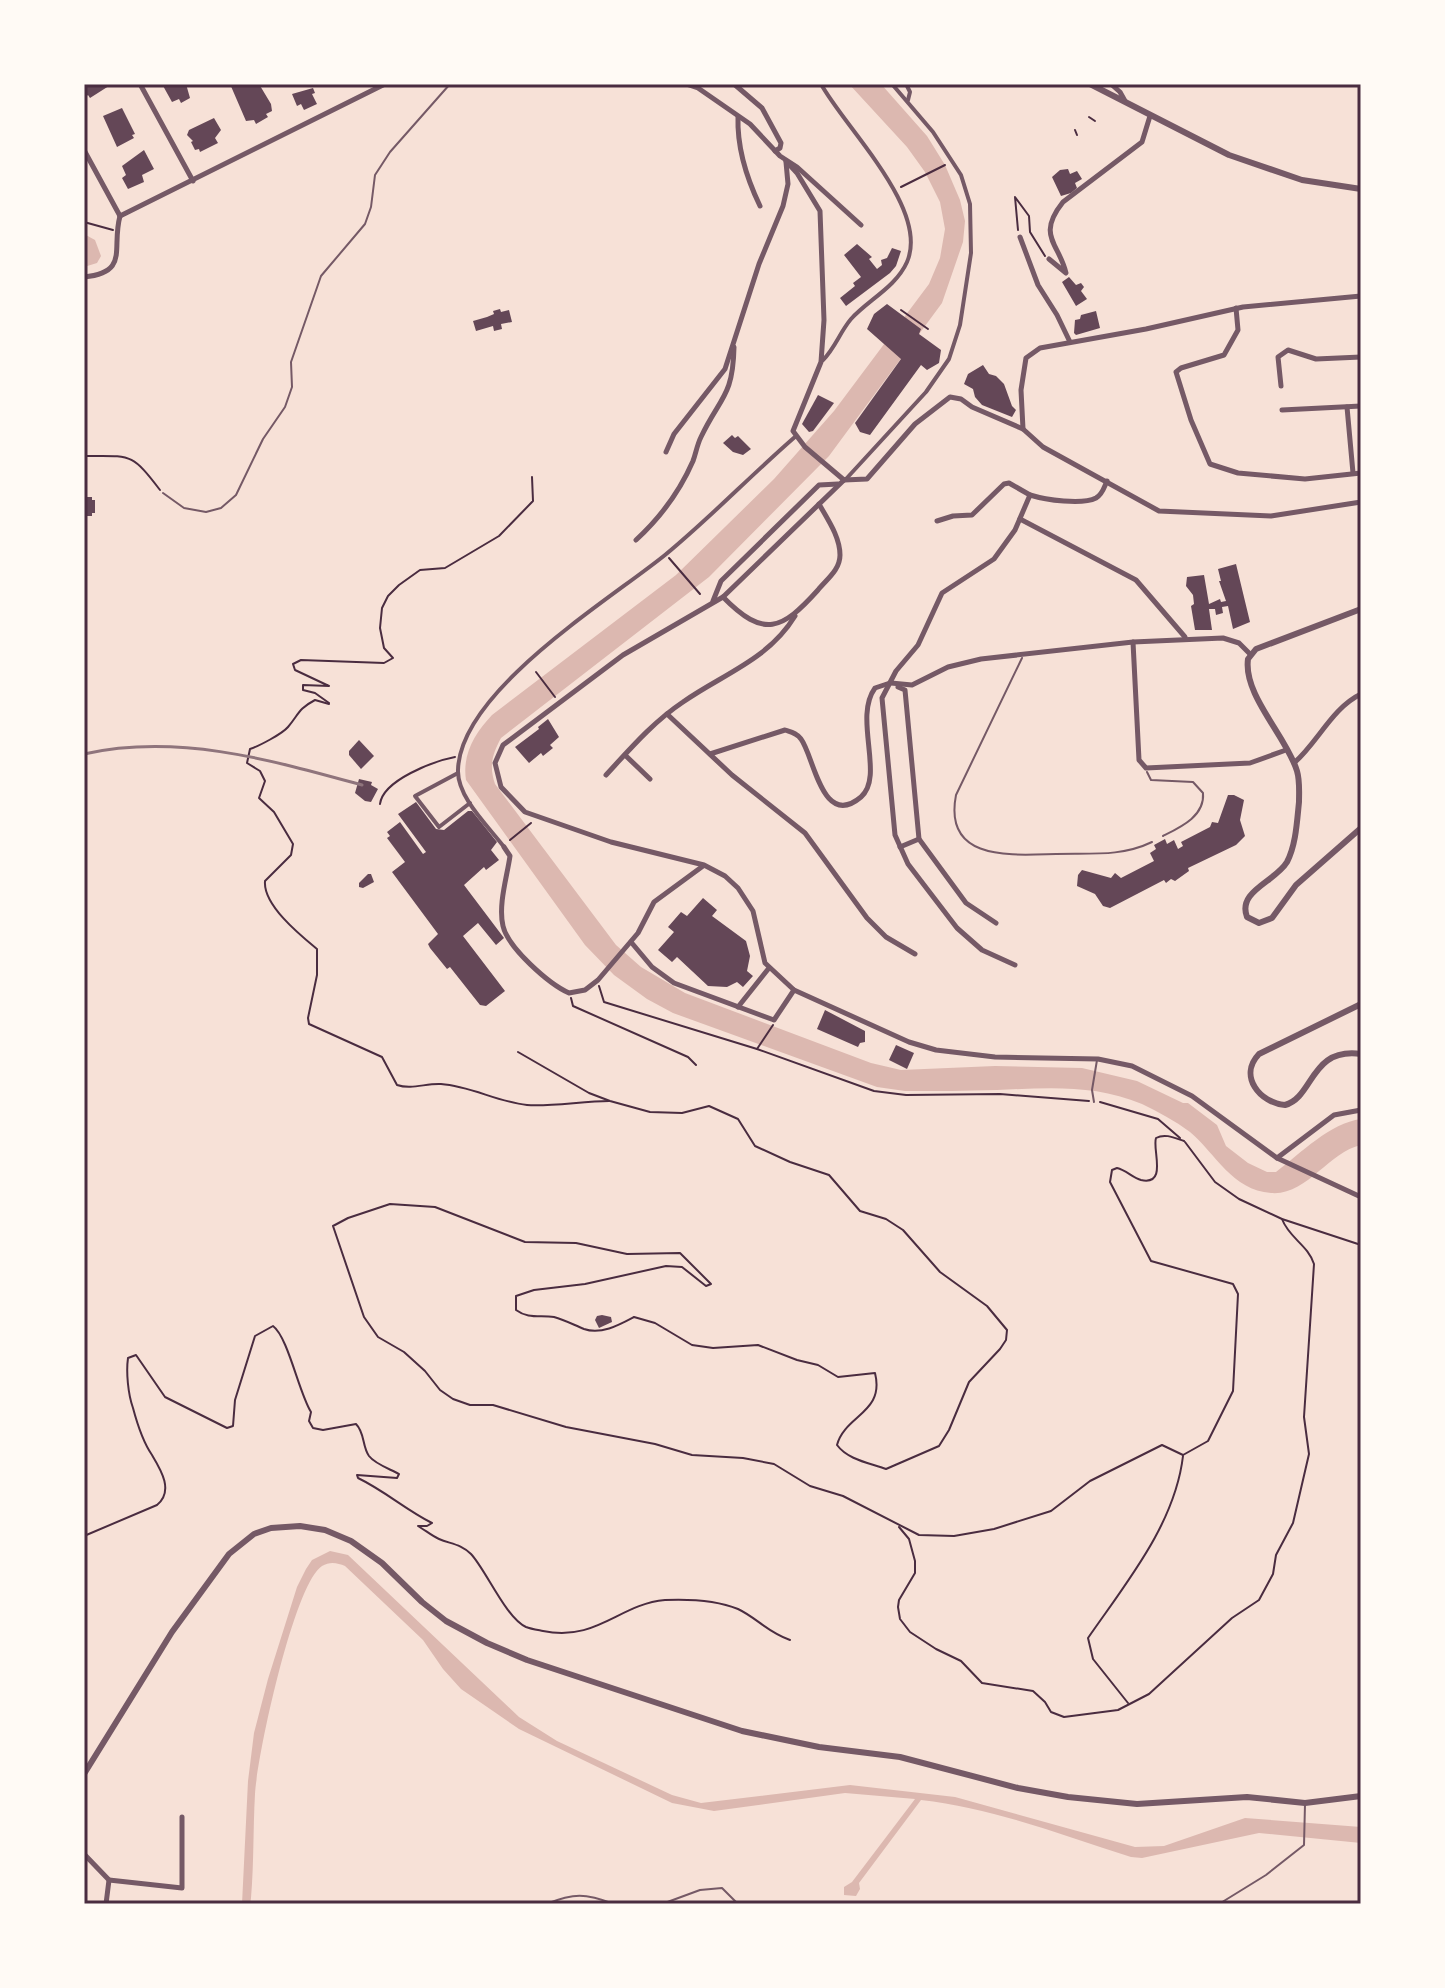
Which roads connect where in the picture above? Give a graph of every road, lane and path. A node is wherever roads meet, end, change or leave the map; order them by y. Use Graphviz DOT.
graph roads {
  1 [pos="140,84"];
  2 [pos="385,84"];
  3 [pos="450,84"];
  4 [pos="686,84"];
  5 [pos="734,84"];
  6 [pos="821,84"];
  7 [pos="892,84"];
  8 [pos="906,84"];
  9 [pos="1090,84"];
  10 [pos="1111,84"];
  11 [pos="908,100"];
  12 [pos="1125,103"];
  13 [pos="738,116"];
  14 [pos="1150,116"];
  15 [pos="1089,117"];
  16 [pos="1095,121"];
  17 [pos="1075,130"];
  18 [pos="1077,135"];
  19 [pos="84,150"];
  20 [pos="775,151"];
  21 [pos="786,161"];
  22 [pos="945,165"];
  23 [pos="193,181"];
  24 [pos="1361,189"];
  25 [pos="893,191"];
  26 [pos="760,206"];
  27 [pos="120,216"];
  28 [pos="84,222"];
  29 [pos="861,225"];
  30 [pos="118,231"];
  31 [pos="1020,237"];
  32 [pos="1049,259"];
  33 [pos="84,277"];
  34 [pos="1361,296"];
  35 [pos="1236,308"];
  36 [pos="901,310"];
  37 [pos="927,328"];
  38 [pos="734,342"];
  39 [pos="1070,342"];
  40 [pos="1361,357"];
  41 [pos="821,362"];
  42 [pos="1281,386"];
  43 [pos="1361,406"];
  44 [pos="1347,407"];
  45 [pos="1282,410"];
  46 [pos="1023,429"];
  47 [pos="796,436"];
  48 [pos="666,452"];
  49 [pos="84,456"];
  50 [pos="1353,473"];
  51 [pos="1361,473"];
  52 [pos="532,477"];
  53 [pos="1107,481"];
  54 [pos="842,482"];
  55 [pos="163,493"];
  56 [pos="1030,495"];
  57 [pos="1361,502"];
  58 [pos="819,504"];
  59 [pos="1020,519"];
  60 [pos="937,521"];
  61 [pos="636,540"];
  62 [pos="666,554"];
  63 [pos="700,594"];
  64 [pos="723,597"];
  65 [pos="712,602"];
  66 [pos="1361,609"];
  67 [pos="795,616"];
  68 [pos="1186,638"];
  69 [pos="1133,642"];
  70 [pos="1025,653"];
  71 [pos="1250,654"];
  72 [pos="536,672"];
  73 [pos="891,683"];
  74 [pos="1361,694"];
  75 [pos="555,696"];
  76 [pos="667,714"];
  77 [pos="1286,750"];
  78 [pos="710,754"];
  79 [pos="625,755"];
  80 [pos="460,757"];
  81 [pos="1294,763"];
  82 [pos="1146,768"];
  83 [pos="458,773"];
  84 [pos="606,775"];
  85 [pos="650,779"];
  86 [pos="471,802"];
  87 [pos="380,804"];
  88 [pos="530,824"];
  89 [pos="1361,828"];
  90 [pos="1163,836"];
  91 [pos="919,839"];
  92 [pos="509,840"];
  93 [pos="1152,842"];
  94 [pos="504,847"];
  95 [pos="900,847"];
  96 [pos="704,865"];
  97 [pos="996,923"];
  98 [pos="631,942"];
  99 [pos="915,954"];
  100 [pos="1015,965"];
  101 [pos="769,968"];
  102 [pos="598,980"];
  103 [pos="794,990"];
  104 [pos="569,993"];
  105 [pos="1361,1004"];
  106 [pos="738,1007"];
  107 [pos="774,1023"];
  108 [pos="758,1047"];
  109 [pos="518,1052"];
  110 [pos="1361,1054"];
  111 [pos="1098,1059"];
  112 [pos="696,1065"];
  113 [pos="610,1101"];
  114 [pos="1094,1102"];
  115 [pos="1361,1110"];
  116 [pos="1184,1141"];
  117 [pos="1277,1158"];
  118 [pos="1361,1197"];
  119 [pos="1282,1219"];
  120 [pos="1361,1245"];
  121 [pos="1183,1455"];
  122 [pos="896,1525"];
  123 [pos="84,1536"];
  124 [pos="790,1640"];
  125 [pos="1129,1704"];
  126 [pos="84,1774"];
  127 [pos="1361,1796"];
  128 [pos="1305,1803"];
  129 [pos="182,1817"];
  130 [pos="84,1854"];
  131 [pos="109,1880"];
  132 [pos="106,1903"];
  133 [pos="546,1904"];
  134 [pos="614,1904"];
  135 [pos="662,1904"];
  136 [pos="738,1904"];
  137 [pos="1219,1904"];
  1 -- 23 [label="street"];
  2 -- 23 [label="street"];
  3 -- 55 [label="lane"];
  4 -- 13 [label="street"];
  5 -- 20 [label="street"];
  6 -- 25 [label="street"];
  7 -- 11 [label="street"];
  8 -- 11 [label="street"];
  9 -- 12 [label="street"];
  10 -- 12 [label="street"];
  11 -- 54 [label="street"];
  12 -- 14 [label="street"];
  13 -- 20 [label="street"];
  13 -- 26 [label="street"];
  14 -- 24 [label="street"];
  14 -- 32 [label="street"];
  15 -- 16 [label="path"];
  17 -- 18 [label="path"];
  19 -- 27 [label="street"];
  20 -- 21 [label="street"];
  21 -- 29 [label="street"];
  21 -- 38 [label="street"];
  21 -- 41 [label="street"];
  22 -- 25 [label="path"];
  23 -- 27 [label="street"];
  25 -- 41 [label="street"];
  27 -- 30 [label="street"];
  28 -- 30 [label="path"];
  30 -- 33 [label="street"];
  31 -- 32 [label="path"];
  31 -- 39 [label="street"];
  34 -- 35 [label="street"];
  35 -- 39 [label="street"];
  35 -- 50 [label="street"];
  36 -- 37 [label="path"];
  38 -- 48 [label="street"];
  38 -- 61 [label="street"];
  39 -- 46 [label="street"];
  40 -- 42 [label="street"];
  41 -- 47 [label="street"];
  43 -- 44 [label="street"];
  44 -- 45 [label="street"];
  44 -- 50 [label="street"];
  46 -- 53 [label="street"];
  46 -- 54 [label="street"];
  47 -- 54 [label="street"];
  47 -- 62 [label="street"];
  49 -- 55 [label="path"];
  50 -- 51 [label="street"];
  52 -- 113 [label="path"];
  53 -- 56 [label="street"];
  53 -- 57 [label="street"];
  54 -- 58 [label="street"];
  54 -- 65 [label="street"];
  56 -- 59 [label="street"];
  56 -- 60 [label="street"];
  58 -- 64 [label="street"];
  58 -- 67 [label="street"];
  59 -- 68 [label="street"];
  59 -- 73 [label="street"];
  62 -- 63 [label="path"];
  62 -- 80 [label="street"];
  64 -- 65 [label="street"];
  64 -- 67 [label="street"];
  65 -- 96 [label="street"];
  66 -- 71 [label="street"];
  67 -- 76 [label="street"];
  68 -- 69 [label="street"];
  68 -- 71 [label="street"];
  69 -- 70 [label="street"];
  69 -- 82 [label="street"];
  70 -- 73 [label="street"];
  70 -- 93 [label="lane"];
  71 -- 77 [label="street"];
  72 -- 75 [label="path"];
  73 -- 78 [label="street"];
  73 -- 91 [label="street"];
  73 -- 95 [label="street"];
  74 -- 81 [label="street"];
  76 -- 78 [label="street"];
  76 -- 79 [label="street"];
  77 -- 81 [label="street"];
  77 -- 82 [label="street"];
  78 -- 99 [label="street"];
  79 -- 84 [label="street"];
  79 -- 85 [label="street"];
  80 -- 83 [label="street"];
  80 -- 87 [label="path"];
  81 -- 89 [label="street"];
  82 -- 90 [label="lane"];
  83 -- 86 [label="street"];
  83 -- 86 [label="street"];
  86 -- 94 [label="street"];
  88 -- 92 [label="path"];
  91 -- 95 [label="street"];
  91 -- 97 [label="street"];
  94 -- 104 [label="street"];
  95 -- 100 [label="street"];
  96 -- 98 [label="street"];
  96 -- 101 [label="street"];
  98 -- 102 [label="street"];
  98 -- 106 [label="street"];
  101 -- 103 [label="street"];
  101 -- 106 [label="street"];
  102 -- 104 [label="street"];
  102 -- 108 [label="path"];
  103 -- 107 [label="street"];
  103 -- 111 [label="street"];
  104 -- 112 [label="path"];
  105 -- 110 [label="street"];
  106 -- 107 [label="street"];
  107 -- 108 [label="path"];
  108 -- 114 [label="path"];
  109 -- 113 [label="path"];
  111 -- 114 [label="lane"];
  111 -- 117 [label="street"];
  113 -- 122 [label="path"];
  114 -- 116 [label="path"];
  115 -- 117 [label="street"];
  116 -- 119 [label="path"];
  116 -- 121 [label="path"];
  117 -- 118 [label="street"];
  119 -- 120 [label="path"];
  119 -- 125 [label="path"];
  121 -- 122 [label="path"];
  121 -- 125 [label="path"];
  122 -- 125 [label="path"];
  123 -- 124 [label="path"];
  126 -- 128 [label="street"];
  127 -- 128 [label="street"];
  128 -- 137 [label="lane"];
  129 -- 131 [label="street"];
  130 -- 131 [label="street"];
  131 -- 132 [label="street"];
  133 -- 134 [label="lane"];
  135 -- 136 [label="lane"];
}
